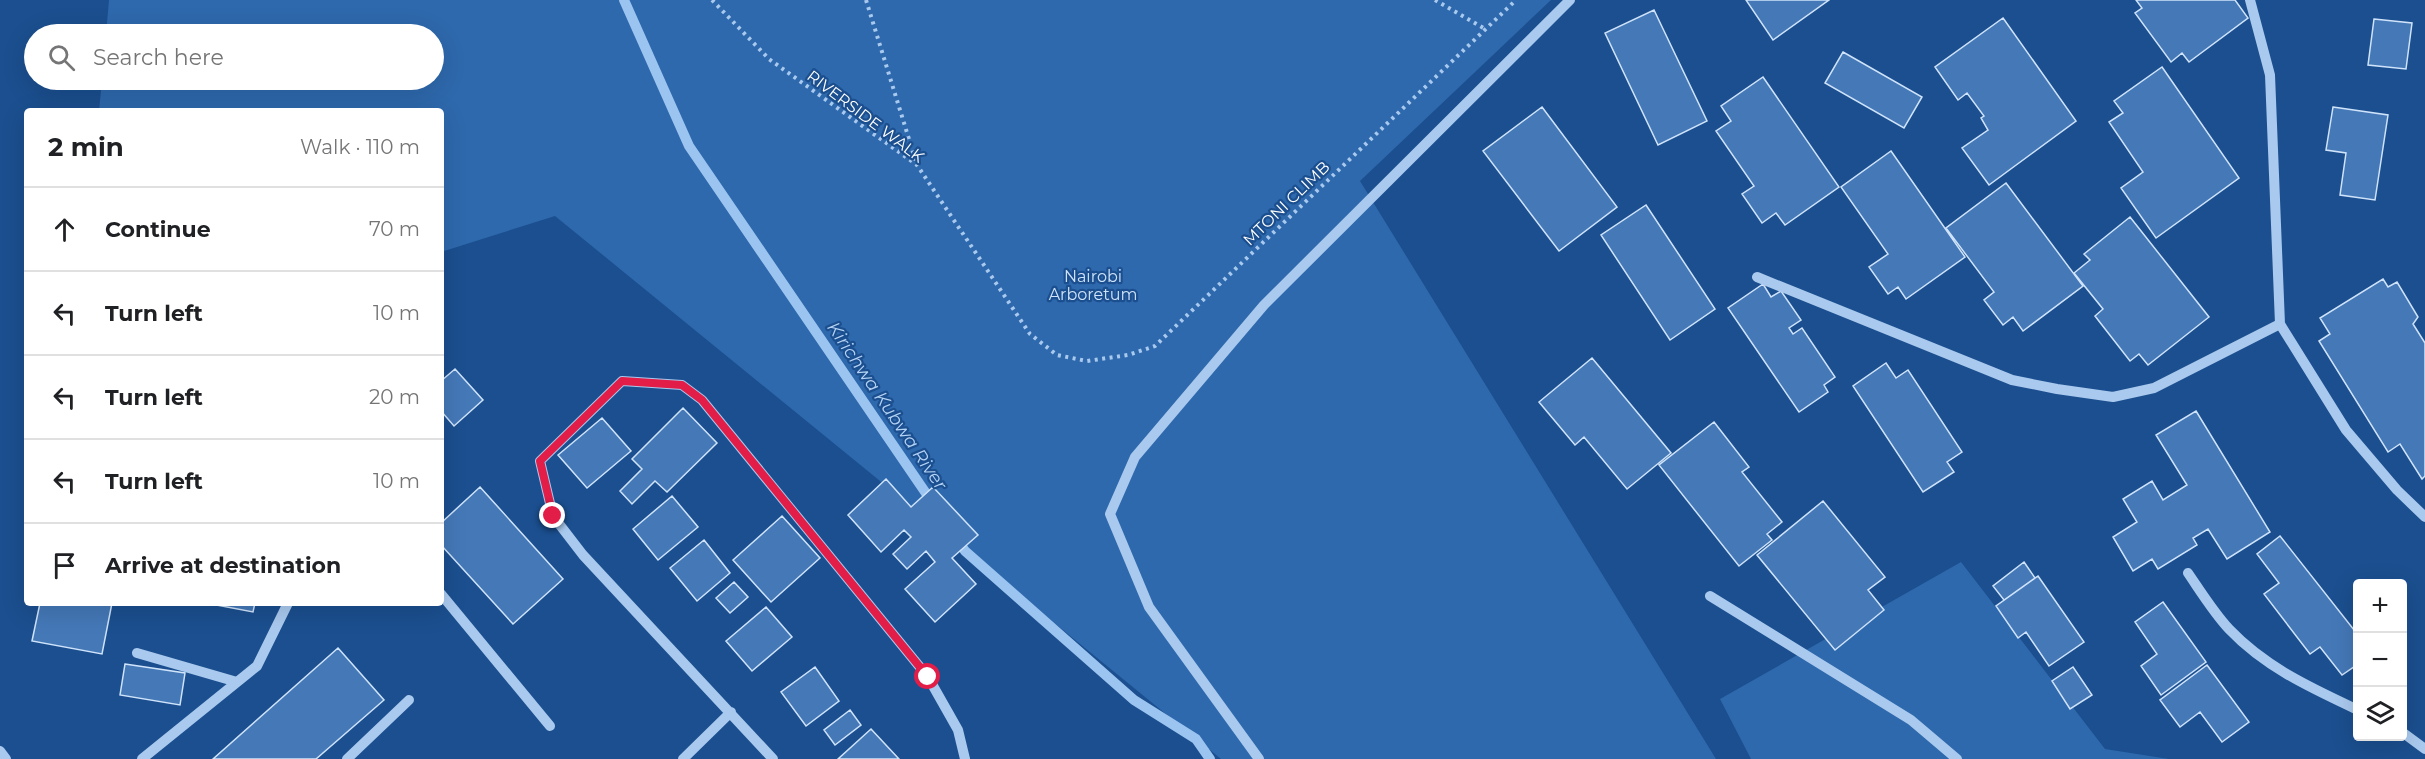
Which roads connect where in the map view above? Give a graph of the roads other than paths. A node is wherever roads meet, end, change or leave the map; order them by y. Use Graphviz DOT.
graph roads {
  1 [pos="1570,0"];
  2 [pos="2250,0"];
  3 [pos="1757,277"];
  4 [pos="2280,324"];
  5 [pos="2425,516"];
  6 [pos="2188,573"];
  7 [pos="1710,596"];
  8 [pos="444,598"];
  9 [pos="287,606"];
  10 [pos="137,653"];
  11 [pos="237,682"];
  12 [pos="410,700"];
  13 [pos="2353,708"];
  14 [pos="731,712"];
  15 [pos="550,726"];
  16 [pos="2407,735"];
  17 [pos="2425,749"];
  18 [pos="0,751"];
  19 [pos="6,759"];
  20 [pos="142,759"];
  21 [pos="347,759"];
  22 [pos="683,759"];
  23 [pos="773,759"];
  24 [pos="965,759"];
  25 [pos="1259,759"];
  26 [pos="1957,759"];
  1 -- 25 [label="street"];
  2 -- 4 [label="street"];
  3 -- 4 [label="street"];
  4 -- 5 [label="street"];
  6 -- 13 [label="street"];
  7 -- 26 [label="street"];
  8 -- 15 [label="street"];
  9 -- 11 [label="street"];
  10 -- 11 [label="street"];
  11 -- 20 [label="street"];
  12 -- 21 [label="street"];
  14 -- 22 [label="street"];
  14 -- 23 [label="street"];
  14 -- 24 [label="street"];
  16 -- 17 [label="street"];
  18 -- 19 [label="street"];
}
